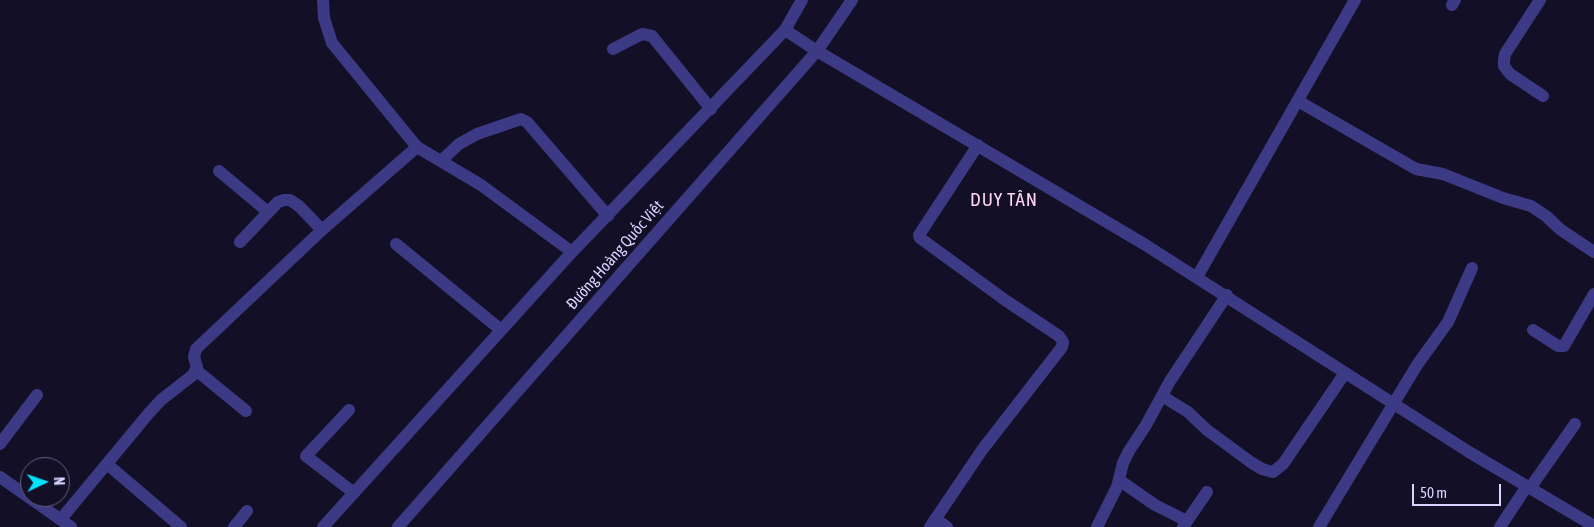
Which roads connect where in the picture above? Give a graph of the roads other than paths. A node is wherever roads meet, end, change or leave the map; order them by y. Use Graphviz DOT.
graph roads {
  1 [pos="322,0"];
  2 [pos="802,0"];
  3 [pos="852,0"];
  4 [pos="1355,0"];
  5 [pos="1540,0"];
  6 [pos="789,32"];
  7 [pos="813,48"];
  8 [pos="613,49"];
  9 [pos="1543,96"];
  10 [pos="1298,102"];
  11 [pos="711,109"];
  12 [pos="978,145"];
  13 [pos="417,147"];
  14 [pos="442,160"];
  15 [pos="219,171"];
  16 [pos="268,212"];
  17 [pos="608,216"];
  18 [pos="322,230"];
  19 [pos="240,242"];
  20 [pos="396,244"];
  21 [pos="572,252"];
  22 [pos="1594,252"];
  23 [pos="1472,268"];
  24 [pos="1197,277"];
  25 [pos="1594,294"];
  26 [pos="1227,295"];
  27 [pos="500,330"];
  28 [pos="1533,330"];
  29 [pos="196,370"];
  30 [pos="1345,373"];
  31 [pos="37,395"];
  32 [pos="1162,396"];
  33 [pos="1394,403"];
  34 [pos="349,410"];
  35 [pos="246,411"];
  36 [pos="1575,424"];
  37 [pos="0,444"];
  38 [pos="107,464"];
  39 [pos="0,477"];
  40 [pos="1119,480"];
  41 [pos="1528,487"];
  42 [pos="1207,492"];
  43 [pos="354,493"];
  44 [pos="247,511"];
  45 [pos="61,519"];
  46 [pos="933,523"];
  47 [pos="1185,524"];
  48 [pos="1594,526"];
  49 [pos="71,527"];
  50 [pos="181,527"];
  51 [pos="234,527"];
  52 [pos="323,527"];
  53 [pos="398,527"];
  54 [pos="947,527"];
  55 [pos="1097,527"];
  56 [pos="1319,527"];
  57 [pos="1500,527"];
  1 -- 13 [label="street"];
  2 -- 6 [label="street"];
  3 -- 7 [label="street, Đường Hoàng Quốc Việt"];
  4 -- 10 [label="street"];
  5 -- 9 [label="street"];
  6 -- 7 [label="street"];
  6 -- 11 [label="street"];
  7 -- 12 [label="street"];
  7 -- 53 [label="street, Đường Hoàng Quốc Việt"];
  8 -- 11 [label="street"];
  10 -- 22 [label="street"];
  10 -- 24 [label="street"];
  11 -- 17 [label="street"];
  12 -- 24 [label="street"];
  12 -- 46 [label="street"];
  13 -- 14 [label="street"];
  13 -- 18 [label="street"];
  14 -- 17 [label="street"];
  14 -- 21 [label="street"];
  15 -- 16 [label="street"];
  16 -- 18 [label="street"];
  16 -- 19 [label="street"];
  17 -- 21 [label="street"];
  18 -- 29 [label="street"];
  20 -- 27 [label="street"];
  21 -- 27 [label="street"];
  23 -- 33 [label="street"];
  24 -- 26 [label="street"];
  25 -- 28 [label="street"];
  26 -- 30 [label="street"];
  26 -- 32 [label="street"];
  27 -- 43 [label="street"];
  29 -- 35 [label="street"];
  29 -- 38 [label="street"];
  30 -- 32 [label="street"];
  30 -- 33 [label="street"];
  31 -- 37 [label="street"];
  32 -- 40 [label="street"];
  33 -- 41 [label="street"];
  33 -- 56 [label="street"];
  34 -- 43 [label="street"];
  36 -- 41 [label="street"];
  38 -- 45 [label="street"];
  38 -- 50 [label="street"];
  39 -- 45 [label="street"];
  40 -- 47 [label="street"];
  40 -- 55 [label="street"];
  41 -- 48 [label="street"];
  41 -- 57 [label="street"];
  42 -- 47 [label="street"];
  43 -- 52 [label="street"];
  44 -- 51 [label="street"];
  45 -- 49 [label="street"];
  46 -- 54 [label="street"];
}
